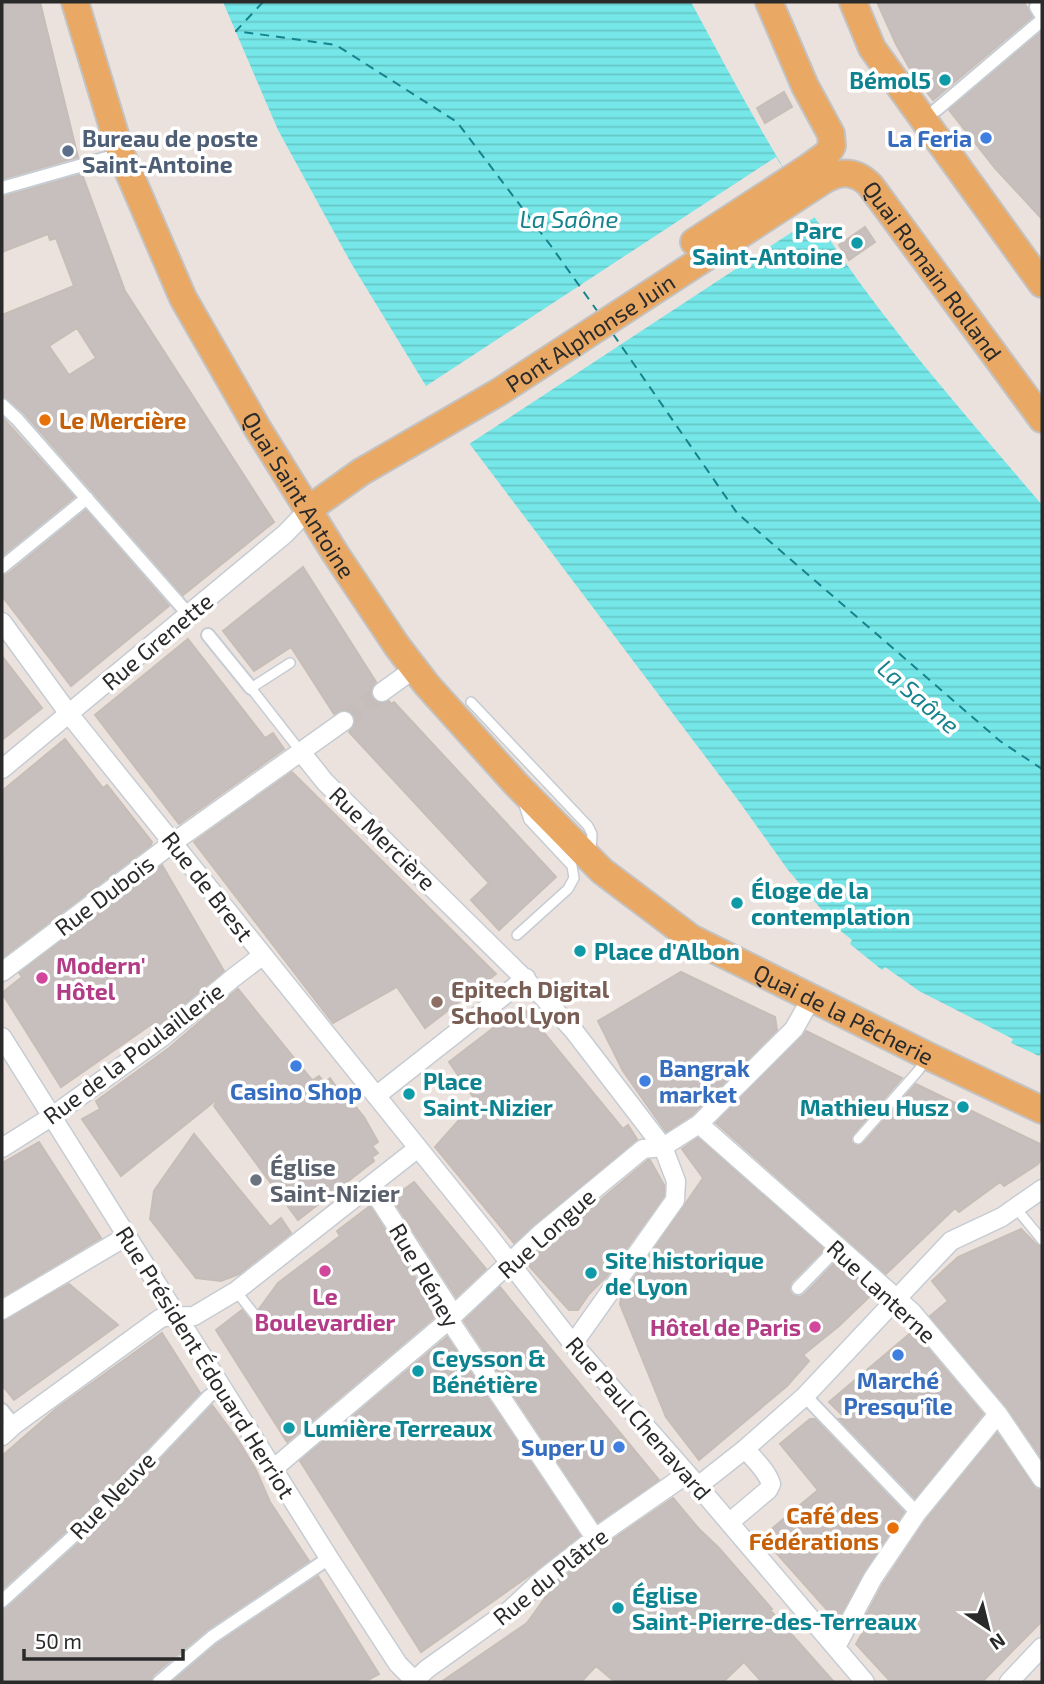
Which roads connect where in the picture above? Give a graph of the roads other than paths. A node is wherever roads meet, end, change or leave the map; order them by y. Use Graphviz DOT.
graph roads {
  1 [pos="75,2"];
  2 [pos="769,2"];
  3 [pos="853,2"];
  4 [pos="1039,10"];
  5 [pos="936,110"];
  6 [pos="121,153"];
  7 [pos="796,187"];
  8 [pos="2,188"];
  9 [pos="1042,284"];
  10 [pos="2,405"];
  11 [pos="1042,419"];
  12 [pos="87,498"];
  13 [pos="309,509"];
  14 [pos="2,567"];
  15 [pos="189,615"];
  16 [pos="2,622"];
  17 [pos="208,635"];
  18 [pos="290,663"];
  19 [pos="414,669"];
  20 [pos="256,685"];
  21 [pos="382,692"];
  22 [pos="471,702"];
  23 [pos="69,714"];
  24 [pos="344,721"];
  25 [pos="301,752"];
  26 [pos="2,769"];
  27 [pos="527,779"];
  28 [pos="549,802"];
  29 [pos="174,842"];
  30 [pos="591,860"];
  31 [pos="650,908"];
  32 [pos="517,935"];
  33 [pos="263,955"];
  34 [pos="2,972"];
  35 [pos="526,978"];
  36 [pos="811,999"];
  37 [pos="2,1037"];
  38 [pos="928,1056"];
  39 [pos="376,1096"];
  40 [pos="1042,1110"];
  41 [pos="51,1117"];
  42 [pos="699,1124"];
  43 [pos="858,1139"];
  44 [pos="663,1147"];
  45 [pos="2,1148"];
  46 [pos="418,1148"];
  47 [pos="371,1187"];
  48 [pos="1042,1189"];
  49 [pos="1015,1207"];
  50 [pos="127,1236"];
  51 [pos="1042,1240"];
  52 [pos="837,1248"];
  53 [pos="511,1264"];
  54 [pos="798,1287"];
  55 [pos="236,1291"];
  56 [pos="897,1298"];
  57 [pos="2,1310"];
  58 [pos="177,1317"];
  59 [pos="450,1318"];
  60 [pos="265,1328"];
  61 [pos="573,1344"];
  62 [pos="221,1387"];
  63 [pos="805,1396"];
  64 [pos="2,1410"];
  65 [pos="998,1414"];
  66 [pos="8,1431"];
  67 [pos="745,1448"];
  68 [pos="273,1469"];
  69 [pos="1042,1479"];
  70 [pos="693,1480"];
  71 [pos="917,1513"];
  72 [pos="730,1522"];
  73 [pos="595,1538"];
  74 [pos="329,1558"];
  75 [pos="2,1601"];
  76 [pos="836,1647"];
  77 [pos="1042,1647"];
  78 [pos="159,1682"];
  79 [pos="415,1682"];
  80 [pos="865,1682"];
  81 [pos="1009,1682"];
  1 -- 6 [label="main road, Quai Saint Antoine"];
  2 -- 7 [label="main road"];
  3 -- 9 [label="main road"];
  4 -- 5 [label="street"];
  6 -- 8 [label="street"];
  6 -- 13 [label="main road, Quai Saint Antoine"];
  7 -- 11 [label="main road, Quai Romain Rolland"];
  7 -- 13 [label="main road, Pont Alphonse Juin"];
  10 -- 12 [label="street"];
  12 -- 14 [label="street"];
  12 -- 15 [label="street"];
  13 -- 15 [label="street, Rue Grenette"];
  13 -- 19 [label="main road, Quai Saint Antoine"];
  15 -- 23 [label="street, Rue Grenette"];
  16 -- 23 [label="street, Rue de Brest"];
  17 -- 20 [label="street, Rue Mercière"];
  18 -- 20 [label="lane"];
  19 -- 21 [label="street"];
  19 -- 27 [label="main road, Quai Saint Antoine"];
  20 -- 25 [label="lane, Rue Mercière"];
  22 -- 27 [label="lane"];
  23 -- 26 [label="street, Rue Grenette"];
  23 -- 29 [label="street, Rue de Brest"];
  24 -- 25 [label="street, Rue Dubois"];
  25 -- 29 [label="street, Rue Dubois"];
  25 -- 35 [label="street, Rue Mercière"];
  27 -- 28 [label="main road, Quai Saint Antoine"];
  27 -- 32 [label="lane"];
  28 -- 30 [label="main road, Quai Saint Antoine"];
  28 -- 30 [label="lane"];
  29 -- 33 [label="street, Rue de Brest"];
  29 -- 34 [label="street, Rue Dubois"];
  30 -- 31 [label="main road, Quai Saint Antoine"];
  31 -- 36 [label="main road, Quai de la Pêcherie"];
  33 -- 39 [label="street, Rue de Brest"];
  33 -- 41 [label="street, Rue de la Poulaillerie"];
  35 -- 39 [label="street"];
  35 -- 44 [label="street"];
  36 -- 38 [label="main road, Quai de la Pêcherie"];
  36 -- 42 [label="street, Rue Longue"];
  37 -- 41 [label="street, Rue Président Édouard Herriot"];
  38 -- 40 [label="main road, Quai de la Pêcherie"];
  38 -- 43 [label="lane"];
  39 -- 46 [label="street, Rue de Brest"];
  41 -- 45 [label="street, Rue de la Poulaillerie"];
  41 -- 50 [label="street, Rue Président Édouard Herriot"];
  42 -- 44 [label="street, Rue Longue"];
  42 -- 52 [label="street, Rue Lanterne"];
  44 -- 53 [label="street, Rue Longue"];
  44 -- 61 [label="street"];
  46 -- 47 [label="street"];
  46 -- 53 [label="street, Rue Paul Chenavard"];
  47 -- 55 [label="street"];
  47 -- 59 [label="street, Rue Pléney"];
  48 -- 49 [label="street, Rue du Plâtre"];
  49 -- 51 [label="lane"];
  49 -- 56 [label="street, Rue du Plâtre"];
  50 -- 57 [label="street"];
  50 -- 58 [label="street, Rue Président Édouard Herriot"];
  52 -- 54 [label="street"];
  52 -- 56 [label="street, Rue Lanterne"];
  53 -- 59 [label="street, Rue Longue"];
  53 -- 61 [label="street, Rue Paul Chenavard"];
  55 -- 58 [label="street"];
  55 -- 60 [label="lane"];
  56 -- 63 [label="street, Rue du Plâtre"];
  56 -- 65 [label="street, Rue Lanterne"];
  58 -- 62 [label="street, Rue Président Édouard Herriot"];
  58 -- 66 [label="street"];
  59 -- 68 [label="street, Rue Longue"];
  59 -- 73 [label="street, Rue Pléney"];
  61 -- 70 [label="street, Rue Paul Chenavard"];
  62 -- 68 [label="street, Rue Président Édouard Herriot"];
  62 -- 75 [label="street, Rue Neuve"];
  63 -- 67 [label="street, Rue du Plâtre"];
  63 -- 71 [label="street"];
  64 -- 66 [label="street"];
  65 -- 69 [label="street, Rue Lanterne"];
  65 -- 71 [label="street"];
  67 -- 70 [label="street, Rue du Plâtre"];
  67 -- 72 [label="street"];
  68 -- 74 [label="street, Rue Président Édouard Herriot"];
  70 -- 72 [label="street, Rue Paul Chenavard"];
  70 -- 73 [label="street, Rue du Plâtre"];
  71 -- 76 [label="street"];
  72 -- 76 [label="street, Rue Paul Chenavard"];
  73 -- 79 [label="street, Rue du Plâtre"];
  74 -- 78 [label="street"];
  74 -- 79 [label="street, Rue Président Édouard Herriot"];
  76 -- 80 [label="street, Rue Paul Chenavard"];
  77 -- 81 [label="street"];
}
